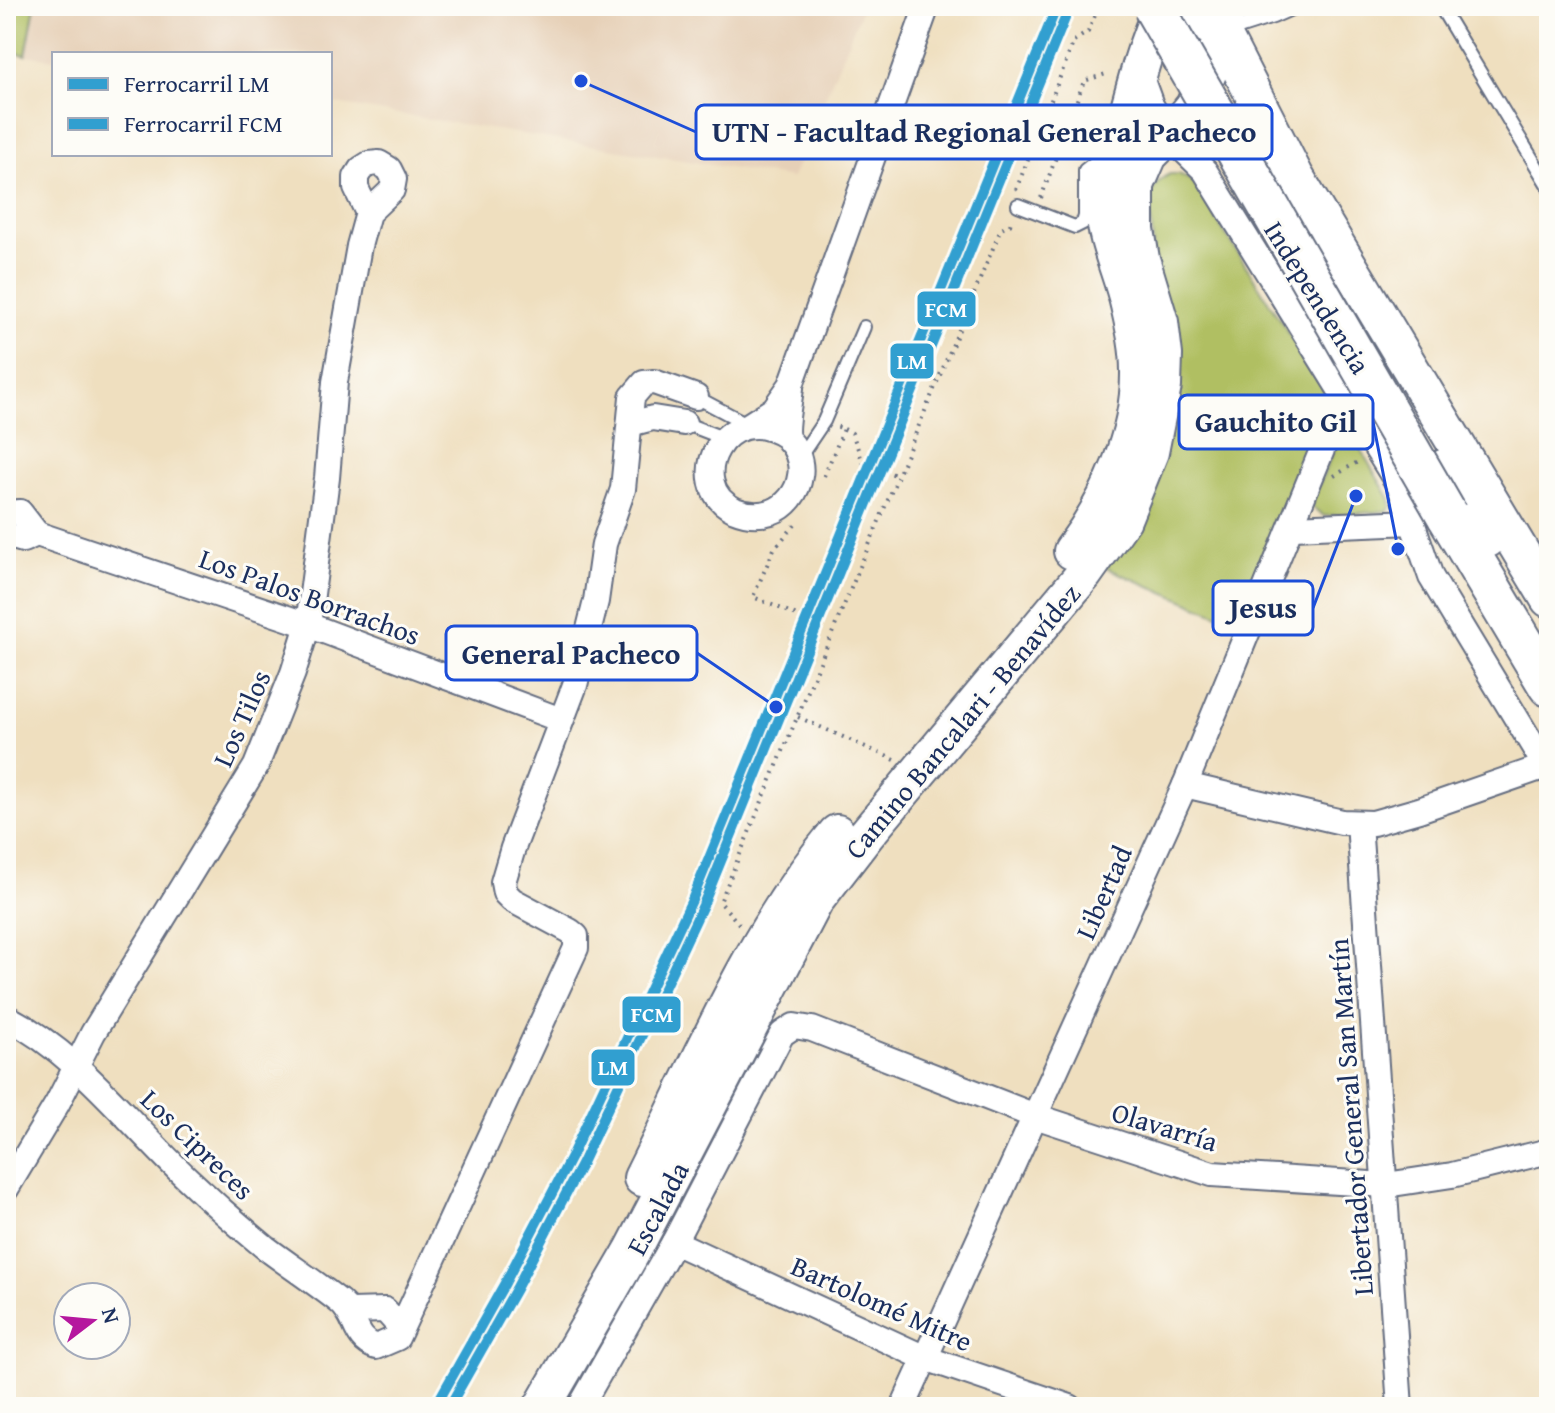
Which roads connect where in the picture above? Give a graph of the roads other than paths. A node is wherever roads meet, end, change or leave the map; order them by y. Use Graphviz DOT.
graph roads {
  1 [pos="927,6"];
  2 [pos="1153,6"];
  3 [pos="1163,6"];
  4 [pos="1173,6"];
  5 [pos="1180,6"];
  6 [pos="1298,6"];
  7 [pos="1440,6"];
  8 [pos="1225,20"];
  9 [pos="1140,68"];
  10 [pos="1169,136"];
  11 [pos="1113,164"];
  12 [pos="1549,187"];
  13 [pos="1015,203"];
  14 [pos="368,213"];
  15 [pos="864,327"];
  16 [pos="791,385"];
  17 [pos="1344,396"];
  18 [pos="696,397"];
  19 [pos="684,423"];
  20 [pos="630,424"];
  21 [pos="749,425"];
  22 [pos="787,437"];
  23 [pos="723,438"];
  24 [pos="799,458"];
  25 [pos="6,513"];
  26 [pos="1430,518"];
  27 [pos="1293,527"];
  28 [pos="37,534"];
  29 [pos="6,535"];
  30 [pos="1549,599"];
  31 [pos="308,625"];
  32 [pos="1549,639"];
  33 [pos="1549,686"];
  34 [pos="561,720"];
  35 [pos="1547,769"];
  36 [pos="1185,785"];
  37 [pos="1359,823"];
  38 [pos="6,1017"];
  39 [pos="782,1034"];
  40 [pos="77,1065"];
  41 [pos="1035,1116"];
  42 [pos="1549,1151"];
  43 [pos="1386,1185"];
  44 [pos="6,1189"];
  45 [pos="674,1242"];
  46 [pos="352,1311"];
  47 [pos="401,1328"];
  48 [pos="925,1358"];
  49 [pos="516,1407"];
  50 [pos="542,1407"];
  51 [pos="580,1407"];
  52 [pos="903,1407"];
  53 [pos="1070,1407"];
  54 [pos="1400,1407"];
  1 -- 16 [label="street"];
  2 -- 26 [label="main road, bridge"];
  3 -- 9 [label="main road, Camino Bancalari - Benavídez"];
  4 -- 8 [label="main road"];
  5 -- 32 [label="main road"];
  6 -- 8 [label="lane"];
  7 -- 12 [label="lane"];
  8 -- 10 [label="main road, Camino Bancalari - Benavídez"];
  8 -- 30 [label="main road"];
  9 -- 10 [label="street, Independencia"];
  9 -- 11 [label="main road, Camino Bancalari - Benavídez"];
  10 -- 17 [label="street, Independencia"];
  10 -- 50 [label="main road, Camino Bancalari - Benavídez"];
  11 -- 13 [label="lane"];
  11 -- 49 [label="main road, Camino Bancalari - Benavídez"];
  14 -- 31 [label="street, Los Tilos"];
  15 -- 24 [label="lane"];
  16 -- 21 [label="street"];
  16 -- 22 [label="street"];
  17 -- 26 [label="street, Independencia"];
  17 -- 27 [label="street, Libertad"];
  18 -- 20 [label="street"];
  18 -- 21 [label="lane"];
  19 -- 20 [label="street"];
  19 -- 23 [label="lane"];
  20 -- 34 [label="street"];
  21 -- 22 [label="street"];
  21 -- 23 [label="street"];
  22 -- 24 [label="street"];
  23 -- 24 [label="street"];
  25 -- 28 [label="street, Los Palos Borrachos"];
  26 -- 27 [label="street"];
  26 -- 33 [label="main road"];
  26 -- 35 [label="street, Independencia"];
  27 -- 36 [label="street, Libertad"];
  28 -- 29 [label="street, Los Palos Borrachos"];
  28 -- 31 [label="street, Los Palos Borrachos"];
  31 -- 34 [label="street, Los Palos Borrachos"];
  31 -- 40 [label="street, Los Tilos"];
  34 -- 47 [label="street"];
  35 -- 37 [label="street"];
  36 -- 37 [label="street"];
  36 -- 41 [label="street, Libertad"];
  37 -- 43 [label="street, Libertador General San Martín"];
  38 -- 40 [label="street, Los Cipreces"];
  39 -- 41 [label="street, Olavarría"];
  39 -- 45 [label="street, Escalada"];
  40 -- 44 [label="street, Los Tilos"];
  40 -- 46 [label="street, Los Cipreces"];
  41 -- 43 [label="street, Olavarría"];
  41 -- 48 [label="street, Libertad"];
  42 -- 43 [label="street, Olavarría"];
  43 -- 54 [label="street, Libertador General San Martín"];
  45 -- 48 [label="street, Bartolomé Mitre"];
  45 -- 51 [label="street, Escalada"];
  46 -- 47 [label="street"];
  46 -- 47 [label="street, Los Cipreces"];
  48 -- 52 [label="street, Libertad"];
  48 -- 53 [label="street, Bartolomé Mitre"];
}
